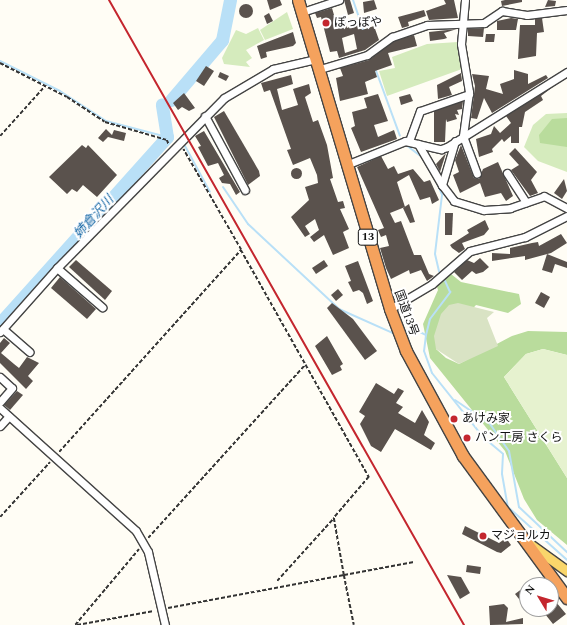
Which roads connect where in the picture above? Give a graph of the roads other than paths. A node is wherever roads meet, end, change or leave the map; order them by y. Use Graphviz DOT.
graph roads {
  1 [pos="298,0"];
  2 [pos="339,0"];
  3 [pos="465,0"];
  4 [pos="567,10"];
  5 [pos="302,12"];
  6 [pos="466,22"];
  7 [pos="318,64"];
  8 [pos="567,72"];
  9 [pos="468,94"];
  10 [pos="205,116"];
  11 [pos="463,136"];
  12 [pos="456,140"];
  13 [pos="408,141"];
  14 [pos="418,144"];
  15 [pos="346,165"];
  16 [pos="507,173"];
  17 [pos="477,174"];
  18 [pos="442,185"];
  19 [pos="246,190"];
  20 [pos="526,202"];
  21 [pos="567,208"];
  22 [pos="567,216"];
  23 [pos="58,268"];
  24 [pos="102,307"];
  25 [pos="390,309"];
  26 [pos="1,330"];
  27 [pos="29,352"];
  28 [pos="0,377"];
  29 [pos="0,402"];
  30 [pos="0,408"];
  31 [pos="9,416"];
  32 [pos="0,426"];
  33 [pos="518,535"];
  34 [pos="567,571"];
  35 [pos="567,598"];
  36 [pos="165,625"];
  1 -- 5 [label="highway, 国道13号 / 13"];
  2 -- 5 [label="street"];
  3 -- 6 [label="street"];
  4 -- 6 [label="street"];
  5 -- 7 [label="highway, 国道13号 / 13"];
  6 -- 7 [label="street"];
  6 -- 9 [label="street"];
  7 -- 10 [label="street"];
  7 -- 15 [label="highway, 国道13号 / 13"];
  8 -- 11 [label="street"];
  9 -- 11 [label="street"];
  9 -- 13 [label="street"];
  10 -- 19 [label="street"];
  10 -- 23 [label="street"];
  11 -- 12 [label="street"];
  11 -- 17 [label="street"];
  12 -- 14 [label="street"];
  12 -- 18 [label="street"];
  13 -- 14 [label="street"];
  13 -- 15 [label="street"];
  14 -- 18 [label="street"];
  15 -- 25 [label="highway, 国道13号 / 13"];
  16 -- 20 [label="street"];
  18 -- 20 [label="street"];
  20 -- 21 [label="street"];
  22 -- 25 [label="street"];
  23 -- 24 [label="street"];
  23 -- 26 [label="street"];
  25 -- 33 [label="highway, 国道13号 / 13"];
  26 -- 27 [label="street"];
  28 -- 29 [label="street"];
  30 -- 31 [label="street"];
  31 -- 32 [label="street"];
  31 -- 36 [label="street"];
  33 -- 34 [label="main road"];
  33 -- 35 [label="highway, 国道13号 / 13"];
}
